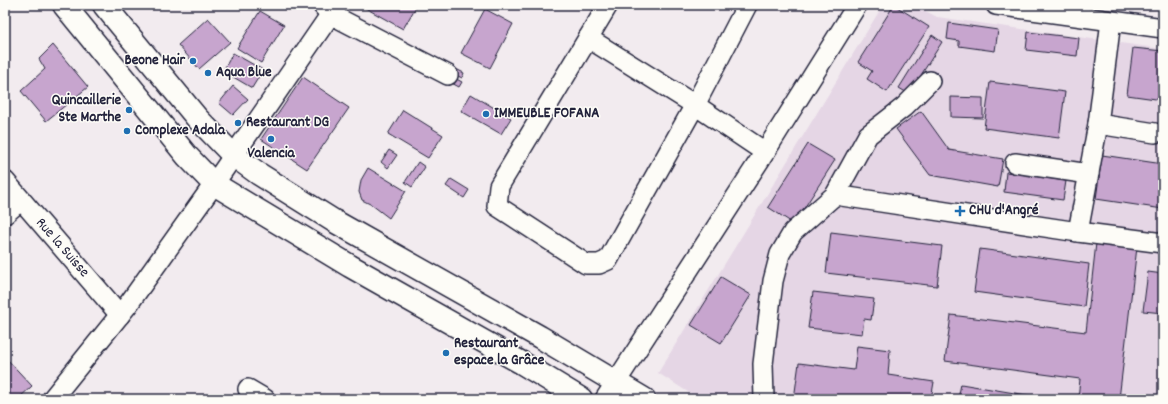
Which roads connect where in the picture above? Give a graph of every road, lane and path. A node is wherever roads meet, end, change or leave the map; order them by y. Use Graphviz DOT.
graph roads {
  1 [pos="64,5"];
  2 [pos="104,5"];
  3 [pos="608,5"];
  4 [pos="747,5"];
  5 [pos="857,5"];
  6 [pos="996,5"];
  7 [pos="330,8"];
  8 [pos="1111,21"];
  9 [pos="1163,28"];
  10 [pos="588,38"];
  11 [pos="448,75"];
  12 [pos="930,82"];
  13 [pos="695,105"];
  14 [pos="1098,124"];
  15 [pos="1155,133"];
  16 [pos="765,152"];
  17 [pos="234,155"];
  18 [pos="1015,163"];
  19 [pos="1089,174"];
  20 [pos="5,181"];
  21 [pos="214,184"];
  22 [pos="835,195"];
  23 [pos="21,200"];
  24 [pos="5,214"];
  25 [pos="1078,232"];
  26 [pos="1163,243"];
  27 [pos="120,315"];
  28 [pos="248,389"];
  29 [pos="610,391"];
  30 [pos="52,399"];
  31 [pos="265,399"];
  32 [pos="581,399"];
  33 [pos="644,399"];
  34 [pos="764,399"];
  1 -- 21 [label="main road"];
  2 -- 17 [label="main road"];
  3 -- 10 [label="street"];
  4 -- 13 [label="street"];
  5 -- 16 [label="street"];
  6 -- 8 [label="street"];
  7 -- 11 [label="street"];
  7 -- 17 [label="street"];
  8 -- 9 [label="street"];
  8 -- 14 [label="street"];
  10 -- 13 [label="street"];
  10 -- 13 [label="street"];
  12 -- 22 [label="street"];
  13 -- 16 [label="street"];
  14 -- 15 [label="street"];
  14 -- 19 [label="street"];
  16 -- 29 [label="street"];
  17 -- 21 [label="street"];
  17 -- 29 [label="main road"];
  18 -- 19 [label="street"];
  19 -- 25 [label="street"];
  20 -- 23 [label="street, Rue la Suisse"];
  21 -- 27 [label="street"];
  21 -- 32 [label="main road"];
  22 -- 25 [label="street"];
  22 -- 34 [label="street"];
  23 -- 24 [label="street"];
  23 -- 27 [label="street, Rue la Suisse"];
  25 -- 26 [label="street"];
  27 -- 30 [label="street"];
  28 -- 31 [label="street"];
  29 -- 33 [label="main road"];
}
